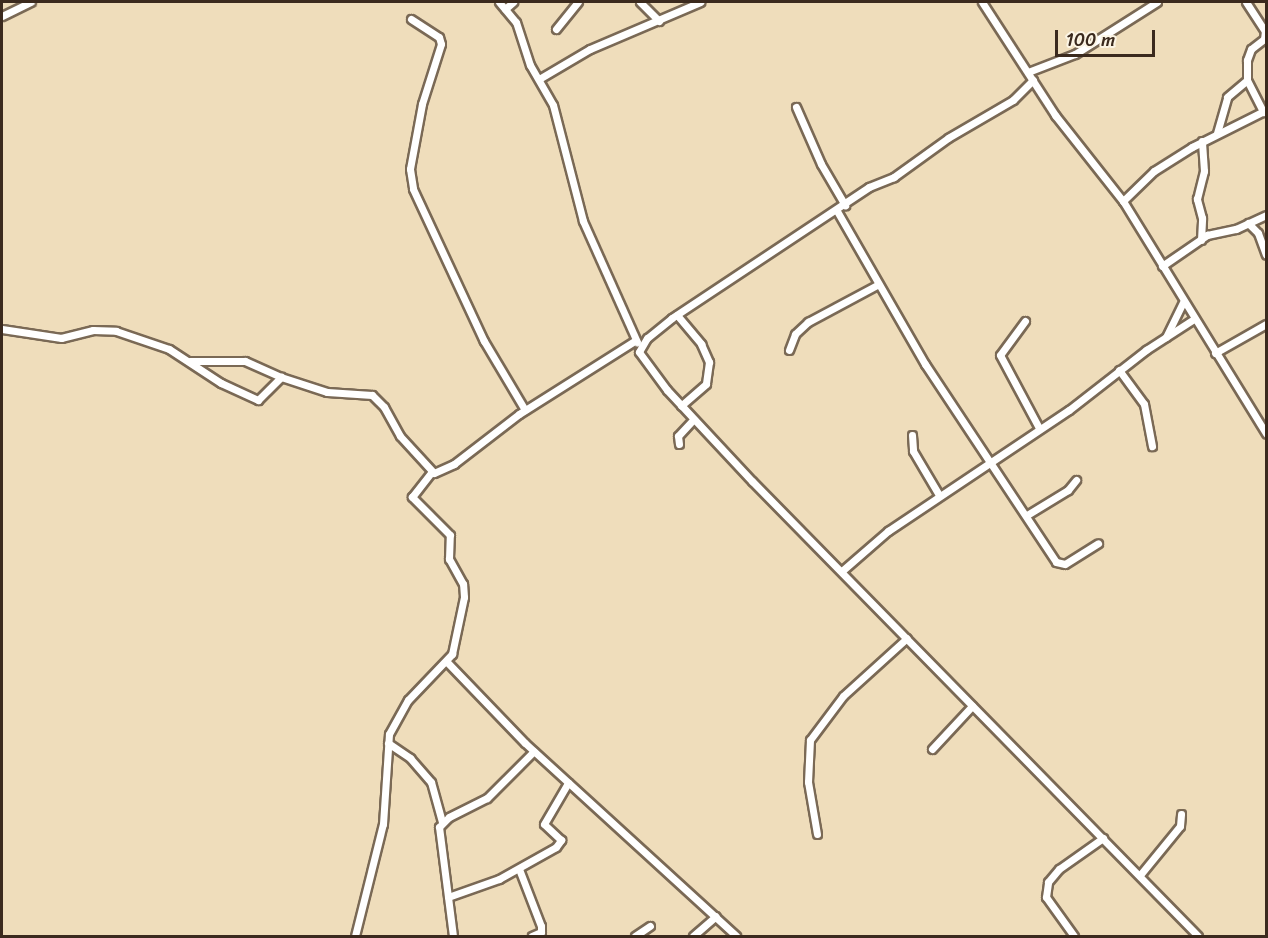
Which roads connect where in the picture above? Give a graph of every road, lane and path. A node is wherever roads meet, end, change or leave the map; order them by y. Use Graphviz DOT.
graph roads {
  1 [pos="31,2"];
  2 [pos="499,2"];
  3 [pos="513,2"];
  4 [pos="578,2"];
  5 [pos="640,2"];
  6 [pos="697,2"];
  7 [pos="982,2"];
  8 [pos="1156,2"];
  9 [pos="1246,2"];
  10 [pos="505,9"];
  11 [pos="2,16"];
  12 [pos="411,19"];
  13 [pos="659,21"];
  14 [pos="556,29"];
  15 [pos="1028,72"];
  16 [pos="539,79"];
  17 [pos="1033,80"];
  18 [pos="1247,80"];
  19 [pos="796,107"];
  20 [pos="1265,111"];
  21 [pos="1217,133"];
  22 [pos="1202,141"];
  23 [pos="1123,201"];
  24 [pos="845,205"];
  25 [pos="837,211"];
  26 [pos="1266,214"];
  27 [pos="1248,223"];
  28 [pos="1201,240"];
  29 [pos="1266,255"];
  30 [pos="1162,266"];
  31 [pos="878,285"];
  32 [pos="1183,302"];
  33 [pos="677,315"];
  34 [pos="1194,320"];
  35 [pos="1025,321"];
  36 [pos="1266,324"];
  37 [pos="2,329"];
  38 [pos="1166,337"];
  39 [pos="638,344"];
  40 [pos="789,350"];
  41 [pos="1215,353"];
  42 [pos="190,361"];
  43 [pos="1119,370"];
  44 [pos="281,377"];
  45 [pos="681,406"];
  46 [pos="525,410"];
  47 [pos="693,420"];
  48 [pos="1039,428"];
  49 [pos="1266,433"];
  50 [pos="912,435"];
  51 [pos="679,444"];
  52 [pos="1152,446"];
  53 [pos="989,460"];
  54 [pos="431,473"];
  55 [pos="1076,480"];
  56 [pos="939,495"];
  57 [pos="1027,515"];
  58 [pos="1098,543"];
  59 [pos="843,570"];
  60 [pos="907,638"];
  61 [pos="447,662"];
  62 [pos="972,706"];
  63 [pos="388,743"];
  64 [pos="932,749"];
  65 [pos="534,751"];
  66 [pos="568,783"];
  67 [pos="1180,814"];
  68 [pos="442,822"];
  69 [pos="817,834"];
  70 [pos="1103,838"];
  71 [pos="519,869"];
  72 [pos="1140,875"];
  73 [pos="448,897"];
  74 [pos="716,916"];
  75 [pos="650,926"];
  76 [pos="355,936"];
  77 [pos="453,936"];
  78 [pos="532,936"];
  79 [pos="635,936"];
  80 [pos="693,936"];
  81 [pos="734,936"];
  82 [pos="1074,936"];
  83 [pos="1198,936"];
  1 -- 11 [label="street"];
  2 -- 10 [label="street"];
  3 -- 10 [label="street"];
  4 -- 14 [label="street"];
  5 -- 13 [label="street"];
  6 -- 13 [label="street"];
  7 -- 15 [label="street"];
  8 -- 15 [label="street"];
  9 -- 18 [label="street"];
  10 -- 16 [label="street"];
  12 -- 46 [label="street"];
  13 -- 16 [label="street"];
  15 -- 17 [label="street"];
  16 -- 39 [label="street"];
  17 -- 23 [label="street"];
  17 -- 24 [label="street"];
  18 -- 20 [label="street"];
  18 -- 21 [label="street"];
  19 -- 24 [label="street"];
  20 -- 21 [label="street"];
  21 -- 22 [label="street"];
  22 -- 23 [label="street"];
  22 -- 28 [label="street"];
  23 -- 30 [label="street"];
  24 -- 25 [label="street"];
  25 -- 31 [label="street"];
  25 -- 33 [label="street"];
  26 -- 27 [label="street"];
  27 -- 28 [label="street"];
  27 -- 29 [label="street"];
  28 -- 30 [label="street"];
  30 -- 32 [label="street"];
  31 -- 40 [label="street"];
  31 -- 53 [label="street"];
  32 -- 34 [label="street"];
  32 -- 38 [label="street"];
  33 -- 39 [label="street"];
  33 -- 45 [label="street"];
  34 -- 38 [label="street"];
  34 -- 41 [label="street"];
  35 -- 48 [label="street"];
  36 -- 41 [label="street"];
  37 -- 42 [label="street"];
  38 -- 43 [label="street"];
  39 -- 45 [label="street"];
  39 -- 46 [label="street"];
  41 -- 49 [label="street"];
  42 -- 44 [label="street"];
  42 -- 44 [label="street"];
  43 -- 48 [label="street"];
  43 -- 52 [label="street"];
  44 -- 54 [label="street"];
  45 -- 47 [label="street"];
  46 -- 54 [label="street"];
  47 -- 51 [label="street"];
  47 -- 59 [label="street"];
  48 -- 53 [label="street"];
  50 -- 56 [label="street"];
  53 -- 56 [label="street"];
  53 -- 57 [label="street"];
  54 -- 61 [label="street"];
  55 -- 57 [label="street"];
  56 -- 59 [label="street"];
  57 -- 58 [label="street"];
  59 -- 60 [label="street"];
  60 -- 62 [label="street"];
  60 -- 69 [label="street"];
  61 -- 63 [label="street"];
  61 -- 65 [label="street"];
  62 -- 64 [label="street"];
  62 -- 70 [label="street"];
  63 -- 68 [label="street"];
  63 -- 76 [label="street"];
  65 -- 66 [label="street"];
  65 -- 68 [label="street"];
  66 -- 71 [label="street"];
  66 -- 74 [label="street"];
  67 -- 72 [label="street"];
  68 -- 73 [label="street"];
  70 -- 72 [label="street"];
  70 -- 82 [label="street"];
  71 -- 73 [label="street"];
  71 -- 78 [label="street"];
  72 -- 83 [label="street"];
  73 -- 77 [label="street"];
  74 -- 80 [label="street"];
  74 -- 81 [label="street"];
  75 -- 79 [label="street"];
}
